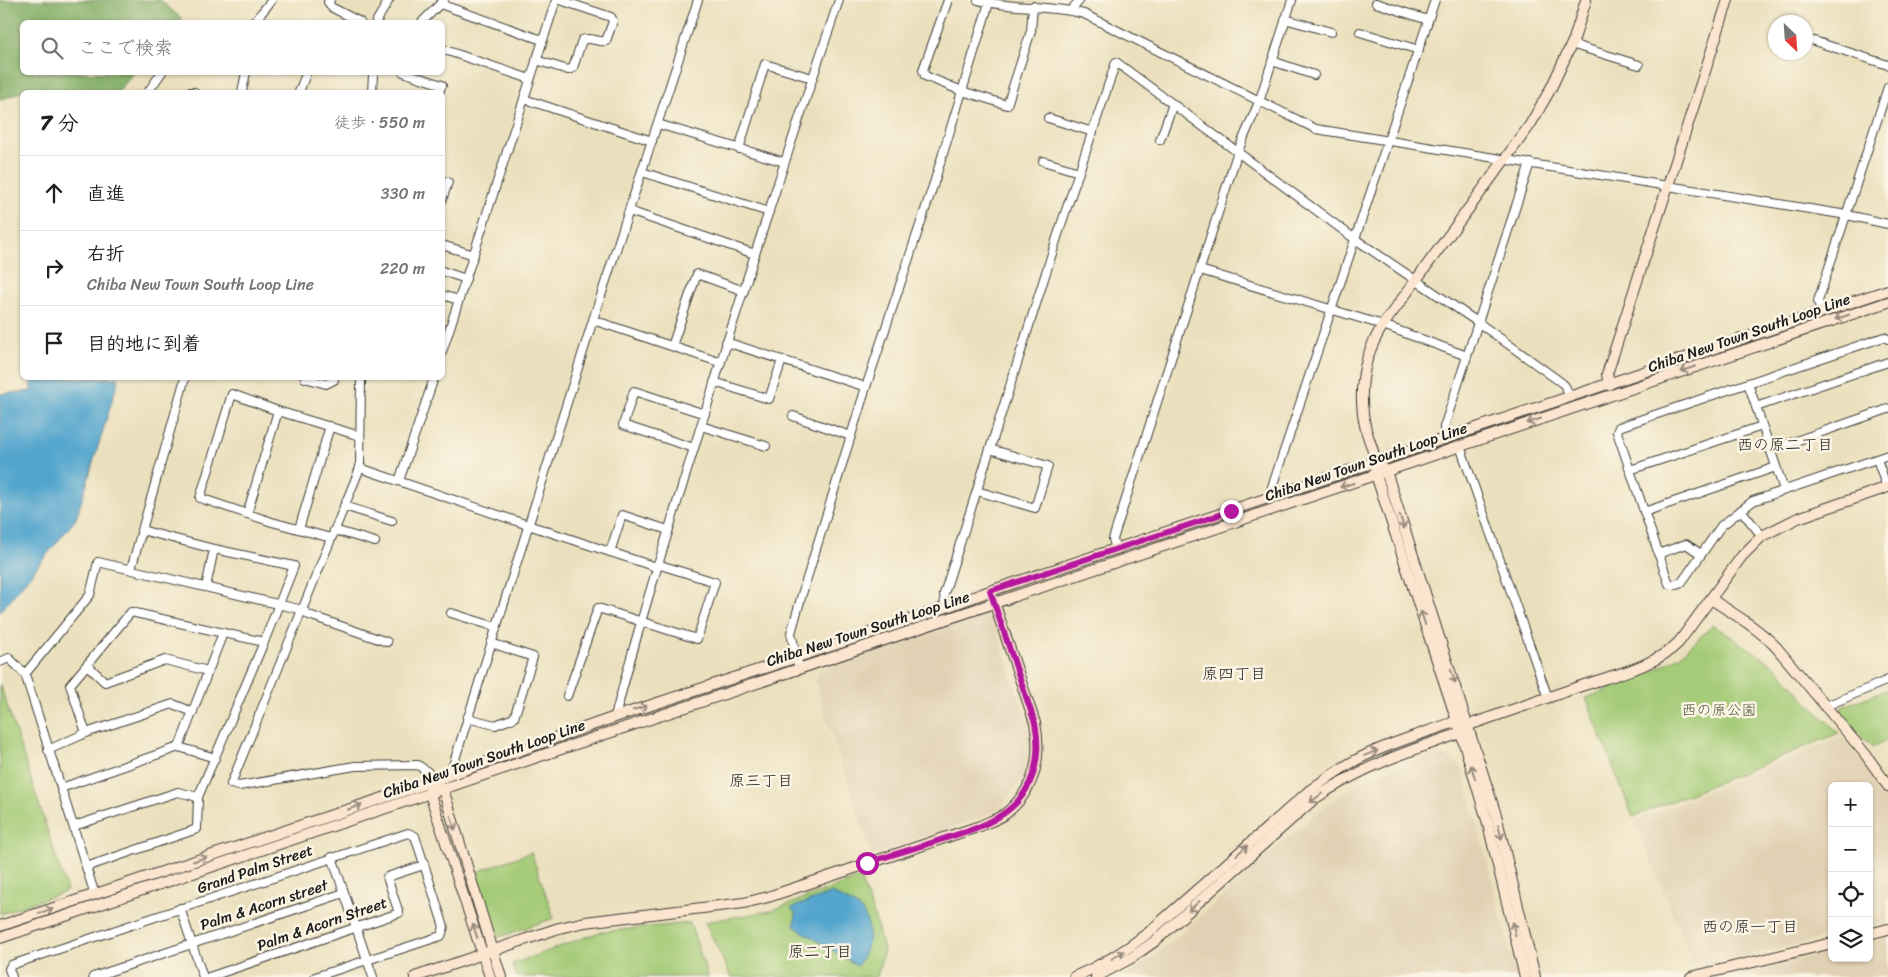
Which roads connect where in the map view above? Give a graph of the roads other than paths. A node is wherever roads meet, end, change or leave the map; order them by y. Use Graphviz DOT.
graph roads {
  1 [pos="272,0"];
  2 [pos="330,0"];
  3 [pos="389,0"];
  4 [pos="556,0"];
  5 [pos="560,0"];
  6 [pos="698,0"];
  7 [pos="839,0"];
  8 [pos="948,0"];
  9 [pos="978,0"];
  10 [pos="1080,0"];
  11 [pos="1292,0"];
  12 [pos="1435,0"];
  13 [pos="1586,0"];
  14 [pos="1728,0"];
  15 [pos="442,2"];
  16 [pos="989,3"];
  17 [pos="1376,3"];
  18 [pos="1033,6"];
  19 [pos="1070,11"];
  20 [pos="1286,19"];
  21 [pos="256,20"];
  22 [pos="356,20"];
  23 [pos="377,20"];
  24 [pos="424,20"];
  25 [pos="1428,20"];
  26 [pos="1331,32"];
  27 [pos="1360,32"];
  28 [pos="542,40"];
  29 [pos="1814,41"];
  30 [pos="1571,44"];
  31 [pos="445,50"];
  32 [pos="1418,50"];
  33 [pos="536,60"];
  34 [pos="1272,61"];
  35 [pos="1888,64"];
  36 [pos="1639,65"];
  37 [pos="160,75"];
  38 [pos="245,75"];
  39 [pos="306,75"];
  40 [pos="373,75"];
  41 [pos="411,75"];
  42 [pos="1314,75"];
  43 [pos="812,78"];
  44 [pos="530,79"];
  45 [pos="1888,87"];
  46 [pos="149,90"];
  47 [pos="242,90"];
  48 [pos="300,90"];
  49 [pos="372,90"];
  50 [pos="440,90"];
  51 [pos="962,91"];
  52 [pos="524,99"];
  53 [pos="1259,102"];
  54 [pos="1173,104"];
  55 [pos="1048,118"];
  56 [pos="658,124"];
  57 [pos="1093,132"];
  58 [pos="1160,140"];
  59 [pos="1389,140"];
  60 [pos="652,141"];
  61 [pos="739,149"];
  62 [pos="1238,151"];
  63 [pos="1504,159"];
  64 [pos="1043,161"];
  65 [pos="784,162"];
  66 [pos="1530,163"];
  67 [pos="642,172"];
  68 [pos="1079,172"];
  69 [pos="445,182"];
  70 [pos="1668,186"];
  71 [pos="445,191"];
  72 [pos="629,211"];
  73 [pos="768,212"];
  74 [pos="1847,215"];
  75 [pos="1888,224"];
  76 [pos="1356,239"];
  77 [pos="445,246"];
  78 [pos="755,254"];
  79 [pos="474,255"];
  80 [pos="1200,270"];
  81 [pos="445,272"];
  82 [pos="466,279"];
  83 [pos="1416,280"];
  84 [pos="1888,290"];
  85 [pos="744,291"];
  86 [pos="445,296"];
  87 [pos="459,300"];
  88 [pos="1888,302"];
  89 [pos="1331,309"];
  90 [pos="1821,313"];
  91 [pos="592,320"];
  92 [pos="1479,323"];
  93 [pos="1383,325"];
  94 [pos="1888,339"];
  95 [pos="726,342"];
  96 [pos="445,343"];
  97 [pos="672,346"];
  98 [pos="1467,356"];
  99 [pos="782,360"];
  100 [pos="719,362"];
  101 [pos="1888,362"];
  102 [pos="184,380"];
  103 [pos="312,380"];
  104 [pos="334,380"];
  105 [pos="361,380"];
  106 [pos="433,380"];
  107 [pos="714,382"];
  108 [pos="1748,383"];
  109 [pos="1609,385"];
  110 [pos="866,387"];
  111 [pos="1570,397"];
  112 [pos="1756,407"];
  113 [pos="1888,409"];
  114 [pos="278,411"];
  115 [pos="704,414"];
  116 [pos="793,416"];
  117 [pos="330,426"];
  118 [pos="701,426"];
  119 [pos="1762,426"];
  120 [pos="360,436"];
  121 [pos="851,436"];
  122 [pos="1444,440"];
  123 [pos="766,446"];
  124 [pos="1460,446"];
  125 [pos="694,448"];
  126 [pos="990,449"];
  127 [pos="1770,450"];
  128 [pos="1888,455"];
  129 [pos="1877,459"];
  130 [pos="1377,462"];
  131 [pos="1776,467"];
  132 [pos="360,468"];
  133 [pos="1630,470"];
  134 [pos="1381,473"];
  135 [pos="400,481"];
  136 [pos="1887,488"];
  137 [pos="1784,490"];
  138 [pos="977,491"];
  139 [pos="1272,498"];
  140 [pos="344,506"];
  141 [pos="1741,510"];
  142 [pos="1644,512"];
  143 [pos="247,514"];
  144 [pos="392,521"];
  145 [pos="528,525"];
  146 [pos="298,529"];
  147 [pos="141,530"];
  148 [pos="668,530"];
  149 [pos="332,534"];
  150 [pos="1762,536"];
  151 [pos="375,542"];
  152 [pos="214,549"];
  153 [pos="1116,550"];
  154 [pos="610,552"];
  155 [pos="1658,554"];
  156 [pos="1701,554"];
  157 [pos="657,566"];
  158 [pos="131,569"];
  159 [pos="206,588"];
  160 [pos="990,591"];
  161 [pos="1712,599"];
  162 [pos="994,603"];
  163 [pos="279,604"];
  164 [pos="944,608"];
  165 [pos="303,610"];
  166 [pos="451,613"];
  167 [pos="640,621"];
  168 [pos="496,627"];
  169 [pos="223,633"];
  170 [pos="264,642"];
  171 [pos="387,642"];
  172 [pos="491,643"];
  173 [pos="0,662"];
  174 [pos="798,663"];
  175 [pos="87,665"];
  176 [pos="208,671"];
  177 [pos="25,674"];
  178 [pos="1888,680"];
  179 [pos="567,696"];
  180 [pos="1548,698"];
  181 [pos="1826,706"];
  182 [pos="193,712"];
  183 [pos="615,717"];
  184 [pos="467,718"];
  185 [pos="1457,721"];
  186 [pos="1469,725"];
  187 [pos="86,733"];
  188 [pos="1461,733"];
  189 [pos="179,747"];
  190 [pos="48,750"];
  191 [pos="215,758"];
  192 [pos="450,775"];
  193 [pos="431,781"];
  194 [pos="1888,786"];
  195 [pos="61,788"];
  196 [pos="442,790"];
  197 [pos="430,794"];
  198 [pos="198,797"];
  199 [pos="74,826"];
  200 [pos="332,857"];
  201 [pos="424,865"];
  202 [pos="86,867"];
  203 [pos="344,893"];
  204 [pos="95,895"];
  205 [pos="180,908"];
  206 [pos="0,926"];
  207 [pos="356,928"];
  208 [pos="1888,929"];
  209 [pos="1873,933"];
  210 [pos="0,938"];
  211 [pos="192,943"];
  212 [pos="1828,944"];
  213 [pos="488,953"];
  214 [pos="367,960"];
  215 [pos="11,973"];
  216 [pos="93,977"];
  217 [pos="203,977"];
  218 [pos="209,977"];
  219 [pos="315,977"];
  220 [pos="373,977"];
  221 [pos="415,977"];
  222 [pos="490,977"];
  223 [pos="502,977"];
  224 [pos="1074,977"];
  225 [pos="1096,977"];
  226 [pos="1525,977"];
  227 [pos="1536,977"];
  228 [pos="1691,977"];
  1 -- 21 [label="street"];
  2 -- 22 [label="street"];
  3 -- 23 [label="street"];
  4 -- 28 [label="street"];
  5 -- 33 [label="street"];
  6 -- 56 [label="street"];
  7 -- 43 [label="street"];
  8 -- 51 [label="street"];
  9 -- 16 [label="street"];
  10 -- 19 [label="street"];
  11 -- 20 [label="street"];
  12 -- 25 [label="street"];
  13 -- 30 [label="street"];
  14 -- 70 [label="street"];
  15 -- 24 [label="street"];
  15 -- 28 [label="street"];
  16 -- 18 [label="street"];
  16 -- 51 [label="street"];
  17 -- 25 [label="street"];
  18 -- 19 [label="street"];
  18 -- 51 [label="street"];
  19 -- 53 [label="street"];
  20 -- 26 [label="street"];
  20 -- 34 [label="street"];
  25 -- 32 [label="street"];
  27 -- 32 [label="street"];
  28 -- 33 [label="street"];
  29 -- 35 [label="street"];
  30 -- 36 [label="street"];
  30 -- 63 [label="street"];
  31 -- 44 [label="street"];
  32 -- 59 [label="street"];
  33 -- 44 [label="street"];
  34 -- 42 [label="street"];
  34 -- 53 [label="street"];
  37 -- 46 [label="street"];
  38 -- 47 [label="street"];
  39 -- 48 [label="street"];
  40 -- 49 [label="street"];
  41 -- 50 [label="street"];
  43 -- 61 [label="street"];
  43 -- 65 [label="street"];
  44 -- 52 [label="street"];
  45 -- 74 [label="street"];
  51 -- 110 [label="street"];
  52 -- 60 [label="street"];
  52 -- 79 [label="street"];
  53 -- 59 [label="street"];
  53 -- 62 [label="street"];
  54 -- 57 [label="street"];
  54 -- 58 [label="street"];
  54 -- 62 [label="street"];
  55 -- 57 [label="street"];
  56 -- 60 [label="street"];
  56 -- 61 [label="street"];
  57 -- 68 [label="street"];
  59 -- 63 [label="street"];
  59 -- 76 [label="street"];
  60 -- 67 [label="street"];
  61 -- 65 [label="street"];
  62 -- 76 [label="street"];
  62 -- 80 [label="street"];
  63 -- 66 [label="street"];
  63 -- 83 [label="street"];
  64 -- 68 [label="street"];
  65 -- 73 [label="street"];
  66 -- 70 [label="street"];
  66 -- 92 [label="street"];
  67 -- 72 [label="street"];
  67 -- 73 [label="street"];
  68 -- 126 [label="street"];
  69 -- 71 [label="street"];
  70 -- 74 [label="street"];
  70 -- 109 [label="street"];
  72 -- 78 [label="street"];
  72 -- 91 [label="street"];
  73 -- 78 [label="street"];
  74 -- 75 [label="street"];
  74 -- 90 [label="street"];
  76 -- 83 [label="street"];
  76 -- 89 [label="street"];
  77 -- 79 [label="street"];
  78 -- 85 [label="street"];
  79 -- 82 [label="street"];
  80 -- 89 [label="street"];
  80 -- 153 [label="street"];
  81 -- 82 [label="street"];
  82 -- 87 [label="street"];
  83 -- 92 [label="street"];
  83 -- 93 [label="street"];
  84 -- 90 [label="street, Chiba New Town South Loop Line"];
  85 -- 95 [label="street"];
  85 -- 97 [label="street"];
  86 -- 87 [label="street"];
  87 -- 96 [label="street"];
  88 -- 124 [label="street, Chiba New Town South Loop Line, one-way"];
  89 -- 93 [label="street"];
  89 -- 139 [label="street"];
  90 -- 109 [label="street, Chiba New Town South Loop Line"];
  91 -- 97 [label="street"];
  91 -- 145 [label="street"];
  92 -- 98 [label="street"];
  92 -- 111 [label="street"];
  93 -- 98 [label="street"];
  93 -- 130 [label="street"];
  94 -- 108 [label="street"];
  95 -- 99 [label="street"];
  95 -- 100 [label="street"];
  97 -- 100 [label="street"];
  98 -- 122 [label="street"];
  99 -- 107 [label="street"];
  99 -- 110 [label="street"];
  100 -- 107 [label="street"];
  101 -- 112 [label="street"];
  102 -- 147 [label="street"];
  103 -- 104 [label="street"];
  105 -- 120 [label="street"];
  106 -- 135 [label="street"];
  107 -- 115 [label="street"];
  108 -- 112 [label="street"];
  108 -- 133 [label="street"];
  109 -- 111 [label="street, Chiba New Town South Loop Line"];
  110 -- 121 [label="street"];
  111 -- 122 [label="street, Chiba New Town South Loop Line"];
  112 -- 119 [label="street"];
  113 -- 127 [label="street"];
  114 -- 117 [label="street"];
  114 -- 143 [label="street"];
  114 -- 143 [label="street"];
  115 -- 118 [label="street"];
  115 -- 125 [label="street"];
  116 -- 121 [label="street"];
  117 -- 120 [label="street"];
  117 -- 146 [label="street"];
  118 -- 123 [label="street"];
  118 -- 125 [label="street"];
  119 -- 127 [label="street"];
  119 -- 133 [label="street"];
  120 -- 132 [label="street"];
  121 -- 174 [label="street"];
  122 -- 130 [label="street, Chiba New Town South Loop Line"];
  124 -- 134 [label="street, Chiba New Town South Loop Line"];
  124 -- 180 [label="street"];
  125 -- 148 [label="street"];
  126 -- 138 [label="street"];
  126 -- 138 [label="street"];
  127 -- 131 [label="street"];
  128 -- 129 [label="street"];
  129 -- 136 [label="street"];
  129 -- 137 [label="street"];
  130 -- 134 [label="street"];
  130 -- 139 [label="street, Chiba New Town South Loop Line"];
  131 -- 137 [label="street"];
  131 -- 142 [label="street"];
  132 -- 135 [label="street"];
  132 -- 140 [label="street"];
  133 -- 142 [label="street"];
  134 -- 162 [label="street, Chiba New Town South Loop Line, one-way"];
  185 -- 134 [label="street, one-way"];
  134 -- 186 [label="street, one-way"];
  135 -- 145 [label="street"];
  136 -- 150 [label="street"];
  137 -- 141 [label="street"];
  138 -- 164 [label="street"];
  139 -- 153 [label="street, Chiba New Town South Loop Line"];
  140 -- 144 [label="street"];
  140 -- 149 [label="street"];
  141 -- 150 [label="street"];
  141 -- 156 [label="street"];
  142 -- 155 [label="street"];
  143 -- 146 [label="street"];
  145 -- 154 [label="street"];
  145 -- 168 [label="street"];
  146 -- 149 [label="street"];
  147 -- 152 [label="street"];
  147 -- 158 [label="street"];
  148 -- 154 [label="street"];
  148 -- 157 [label="street"];
  149 -- 151 [label="street"];
  149 -- 165 [label="street"];
  150 -- 161 [label="street"];
  152 -- 159 [label="street"];
  152 -- 163 [label="street"];
  153 -- 160 [label="street, Chiba New Town South Loop Line"];
  154 -- 157 [label="street"];
  155 -- 156 [label="street"];
  155 -- 156 [label="street"];
  157 -- 167 [label="street"];
  157 -- 167 [label="street"];
  158 -- 159 [label="street"];
  158 -- 177 [label="street"];
  159 -- 163 [label="street"];
  160 -- 162 [label="street"];
  160 -- 164 [label="street, Chiba New Town South Loop Line"];
  161 -- 180 [label="street"];
  161 -- 181 [label="street"];
  162 -- 174 [label="street, Chiba New Town South Loop Line"];
  162 -- 213 [label="street"];
  163 -- 165 [label="street"];
  163 -- 170 [label="street"];
  164 -- 174 [label="street, Chiba New Town South Loop Line"];
  165 -- 171 [label="street"];
  165 -- 193 [label="street"];
  166 -- 168 [label="street"];
  167 -- 179 [label="street"];
  167 -- 183 [label="street"];
  168 -- 172 [label="street"];
  169 -- 170 [label="street"];
  169 -- 175 [label="street"];
  169 -- 176 [label="street"];
  170 -- 191 [label="street"];
  172 -- 184 [label="street"];
  172 -- 184 [label="street"];
  173 -- 177 [label="street"];
  183 -- 174 [label="street, Chiba New Town South Loop Line, one-way"];
  174 -- 196 [label="street, Chiba New Town South Loop Line"];
  175 -- 176 [label="street"];
  175 -- 187 [label="street"];
  176 -- 182 [label="street"];
  177 -- 190 [label="street"];
  178 -- 181 [label="street"];
  180 -- 186 [label="street"];
  181 -- 194 [label="street"];
  182 -- 187 [label="street"];
  182 -- 189 [label="street"];
  183 -- 192 [label="street, Chiba New Town South Loop Line"];
  184 -- 192 [label="street"];
  185 -- 186 [label="street"];
  185 -- 188 [label="street"];
  224 -- 185 [label="street, one-way"];
  186 -- 188 [label="street"];
  186 -- 227 [label="street, one-way"];
  187 -- 190 [label="street"];
  188 -- 225 [label="street, one-way"];
  226 -- 188 [label="street, one-way"];
  189 -- 191 [label="street"];
  189 -- 195 [label="street"];
  190 -- 195 [label="street"];
  191 -- 198 [label="street"];
  192 -- 193 [label="street, Chiba New Town South Loop Line"];
  193 -- 196 [label="street"];
  193 -- 197 [label="street"];
  204 -- 193 [label="street, Chiba New Town South Loop Line, one-way"];
  195 -- 199 [label="street"];
  196 -- 197 [label="street, Chiba New Town South Loop Line"];
  196 -- 213 [label="street, one-way"];
  197 -- 210 [label="street, Chiba New Town South Loop Line"];
  213 -- 197 [label="street, one-way"];
  198 -- 199 [label="street"];
  198 -- 202 [label="street"];
  199 -- 202 [label="street"];
  200 -- 201 [label="street"];
  200 -- 203 [label="street, Grand Palm Street"];
  200 -- 205 [label="street, Grand Palm Street"];
  201 -- 207 [label="street, Palm & Acorn Street"];
  201 -- 214 [label="street"];
  202 -- 204 [label="street"];
  203 -- 207 [label="street, Grand Palm Street"];
  203 -- 211 [label="street, Palm & Acorn street"];
  206 -- 204 [label="street, Chiba New Town South Loop Line, one-way"];
  205 -- 211 [label="street, Grand Palm Street"];
  205 -- 215 [label="street, Grand Palm Street"];
  207 -- 214 [label="street, Grand Palm Street"];
  207 -- 218 [label="street, Palm & Acorn Street"];
  208 -- 209 [label="street"];
  211 -- 216 [label="street, Palm & Acorn street"];
  211 -- 217 [label="street, Grand Palm Street"];
  212 -- 228 [label="street"];
  213 -- 221 [label="street"];
  213 -- 222 [label="street"];
  213 -- 223 [label="street"];
  214 -- 219 [label="street"];
  214 -- 220 [label="street, Grand Palm Street"];
}
